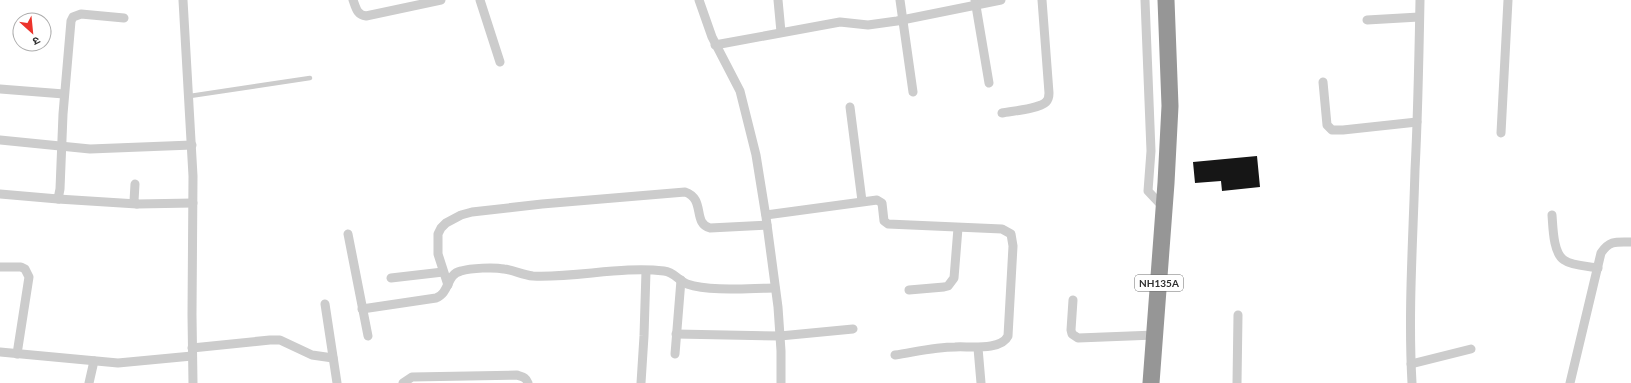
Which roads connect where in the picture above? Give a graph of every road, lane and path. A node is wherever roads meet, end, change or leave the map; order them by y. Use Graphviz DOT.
graph roads {
  1 [pos="183,0"];
  2 [pos="353,0"];
  3 [pos="441,0"];
  4 [pos="480,0"];
  5 [pos="699,0"];
  6 [pos="778,0"];
  7 [pos="900,0"];
  8 [pos="1001,0"];
  9 [pos="1042,0"];
  10 [pos="1145,0"];
  11 [pos="1166,0"];
  12 [pos="1420,0"];
  13 [pos="1508,0"];
  14 [pos="975,3"];
  15 [pos="1419,17"];
  16 [pos="124,18"];
  17 [pos="903,20"];
  18 [pos="1367,20"];
  19 [pos="781,32"];
  20 [pos="715,45"];
  21 [pos="500,62"];
  22 [pos="310,78"];
  23 [pos="1322,82"];
  24 [pos="989,83"];
  25 [pos="0,89"];
  26 [pos="913,92"];
  27 [pos="64,94"];
  28 [pos="190,96"];
  29 [pos="850,107"];
  30 [pos="1002,113"];
  31 [pos="1417,122"];
  32 [pos="1501,133"];
  33 [pos="0,140"];
  34 [pos="192,145"];
  35 [pos="62,146"];
  36 [pos="135,184"];
  37 [pos="0,194"];
  38 [pos="58,199"];
  39 [pos="862,201"];
  40 [pos="193,203"];
  41 [pos="137,204"];
  42 [pos="1164,208"];
  43 [pos="766,215"];
  44 [pos="1552,215"];
  45 [pos="767,225"];
  46 [pos="958,228"];
  47 [pos="348,234"];
  48 [pos="1631,242"];
  49 [pos="0,267"];
  50 [pos="1598,268"];
  51 [pos="646,271"];
  52 [pos="443,272"];
  53 [pos="391,278"];
  54 [pos="681,280"];
  55 [pos="448,284"];
  56 [pos="775,288"];
  57 [pos="909,290"];
  58 [pos="1073,300"];
  59 [pos="325,304"];
  60 [pos="362,309"];
  61 [pos="1238,315"];
  62 [pos="853,329"];
  63 [pos="676,334"];
  64 [pos="1155,335"];
  65 [pos="368,336"];
  66 [pos="780,336"];
  67 [pos="978,348"];
  68 [pos="1471,349"];
  69 [pos="0,352"];
  70 [pos="192,352"];
  71 [pos="17,354"];
  72 [pos="675,354"];
  73 [pos="895,355"];
  74 [pos="333,358"];
  75 [pos="94,361"];
  76 [pos="1411,364"];
  77 [pos="89,383"];
  78 [pos="193,383"];
  79 [pos="337,383"];
  80 [pos="403,383"];
  81 [pos="528,383"];
  82 [pos="641,383"];
  83 [pos="781,383"];
  84 [pos="981,383"];
  85 [pos="1152,383"];
  86 [pos="1237,383"];
  87 [pos="1412,383"];
  88 [pos="1570,383"];
  1 -- 28 [label="street"];
  2 -- 3 [label="street"];
  4 -- 21 [label="street"];
  5 -- 20 [label="street"];
  6 -- 19 [label="street"];
  7 -- 17 [label="street"];
  8 -- 14 [label="street"];
  9 -- 30 [label="street"];
  10 -- 42 [label="street"];
  11 -- 42 [label="highway, NH135A"];
  12 -- 15 [label="street"];
  13 -- 32 [label="street"];
  14 -- 17 [label="street"];
  14 -- 24 [label="street"];
  15 -- 18 [label="street"];
  15 -- 31 [label="street"];
  16 -- 27 [label="street"];
  17 -- 19 [label="street"];
  17 -- 26 [label="street"];
  19 -- 20 [label="street"];
  20 -- 43 [label="street"];
  22 -- 28 [label="lane"];
  23 -- 31 [label="street"];
  25 -- 27 [label="street"];
  27 -- 35 [label="street"];
  28 -- 34 [label="street"];
  29 -- 39 [label="street"];
  31 -- 76 [label="street"];
  33 -- 35 [label="street"];
  34 -- 35 [label="street"];
  34 -- 40 [label="street"];
  35 -- 38 [label="street"];
  36 -- 41 [label="street"];
  37 -- 38 [label="street"];
  38 -- 41 [label="street"];
  39 -- 43 [label="street"];
  39 -- 46 [label="street"];
  40 -- 41 [label="street"];
  40 -- 70 [label="street"];
  42 -- 64 [label="highway, NH135A"];
  43 -- 45 [label="street"];
  44 -- 50 [label="street"];
  45 -- 52 [label="street"];
  45 -- 56 [label="street"];
  46 -- 57 [label="street"];
  46 -- 67 [label="street"];
  47 -- 60 [label="street"];
  48 -- 50 [label="street"];
  49 -- 71 [label="street"];
  50 -- 88 [label="street"];
  51 -- 54 [label="street"];
  51 -- 55 [label="street"];
  51 -- 82 [label="street"];
  52 -- 53 [label="street"];
  52 -- 55 [label="street"];
  54 -- 56 [label="street"];
  54 -- 63 [label="street"];
  55 -- 60 [label="street"];
  56 -- 66 [label="street"];
  58 -- 64 [label="street"];
  59 -- 74 [label="street"];
  60 -- 65 [label="street"];
  61 -- 86 [label="street"];
  62 -- 66 [label="street"];
  63 -- 66 [label="street"];
  63 -- 72 [label="street"];
  64 -- 85 [label="highway, NH135A"];
  66 -- 83 [label="street"];
  67 -- 73 [label="street"];
  67 -- 84 [label="street"];
  68 -- 76 [label="street"];
  69 -- 71 [label="street"];
  70 -- 74 [label="street"];
  70 -- 75 [label="street"];
  70 -- 78 [label="street"];
  71 -- 75 [label="street"];
  74 -- 79 [label="street"];
  75 -- 77 [label="street"];
  76 -- 87 [label="street"];
  80 -- 81 [label="street"];
}
